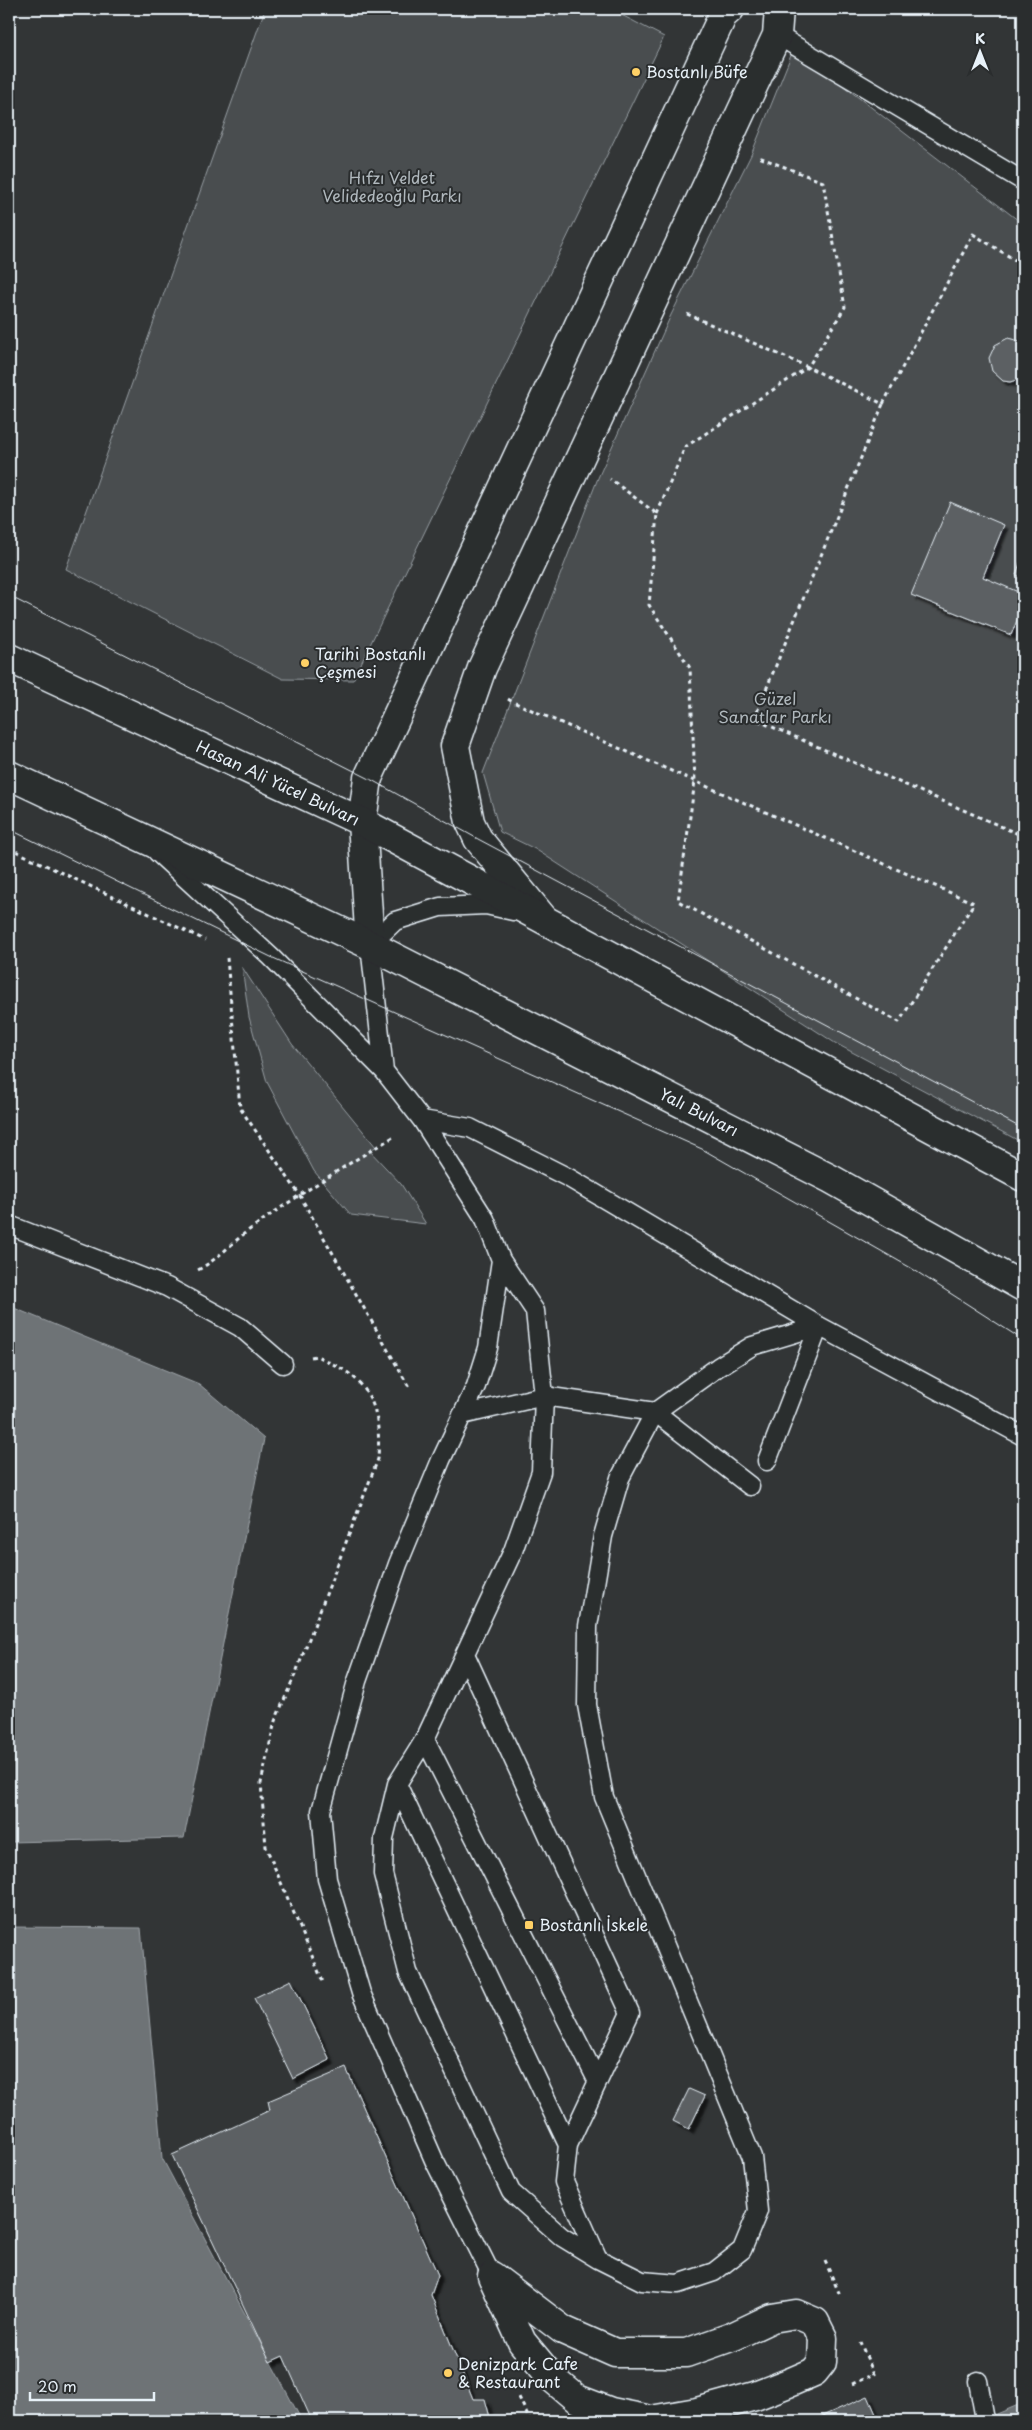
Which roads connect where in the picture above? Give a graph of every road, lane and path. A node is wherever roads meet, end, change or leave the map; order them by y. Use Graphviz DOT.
graph roads {
  1 [pos="721,11"];
  2 [pos="778,22"];
  3 [pos="726,145"];
  4 [pos="1023,181"];
  5 [pos="1023,266"];
  6 [pos="654,299"];
  7 [pos="808,367"];
  8 [pos="883,404"];
  9 [pos="581,457"];
  10 [pos="657,514"];
  11 [pos="9,658"];
  12 [pos="477,681"];
  13 [pos="9,775"];
  14 [pos="695,781"];
  15 [pos="362,822"];
  16 [pos="1023,836"];
  17 [pos="143,840"];
  18 [pos="9,848"];
  19 [pos="543,918"];
  20 [pos="208,942"];
  21 [pos="370,945"];
  22 [pos="226,950"];
  23 [pos="384,1071"];
  24 [pos="422,1120"];
  25 [pos="376,1147"];
  26 [pos="1023,1177"];
  27 [pos="299,1194"];
  28 [pos="9,1225"];
  29 [pos="501,1260"];
  30 [pos="167,1287"];
  31 [pos="1023,1287"];
  32 [pos="819,1326"];
  33 [pos="283,1364"];
  34 [pos="409,1387"];
  35 [pos="544,1396"];
  36 [pos="655,1412"];
  37 [pos="462,1415"];
  38 [pos="1023,1436"];
  39 [pos="767,1461"];
  40 [pos="750,1486"];
  41 [pos="465,1654"];
  42 [pos="425,1739"];
  43 [pos="397,1784"];
  44 [pos="597,2080"];
  45 [pos="568,2144"];
  46 [pos="598,2259"];
  47 [pos="492,2276"];
  48 [pos="978,2381"];
  49 [pos="985,2419"];
  1 -- 15 [label="street"];
  2 -- 3 [label="street"];
  2 -- 4 [label="lane"];
  3 -- 6 [label="street"];
  3 -- 7 [label="path"];
  5 -- 8 [label="path"];
  6 -- 7 [label="path"];
  6 -- 9 [label="street"];
  7 -- 8 [label="path"];
  7 -- 10 [label="path"];
  8 -- 16 [label="path"];
  9 -- 10 [label="path"];
  9 -- 12 [label="street"];
  10 -- 14 [label="path"];
  11 -- 15 [label="street, Hasan Ali Yücel Bulvarı"];
  12 -- 14 [label="path"];
  12 -- 19 [label="street"];
  13 -- 17 [label="street"];
  14 -- 14 [label="path"];
  15 -- 19 [label="street, Hasan Ali Yücel Bulvarı"];
  15 -- 21 [label="street"];
  17 -- 21 [label="street"];
  17 -- 23 [label="lane"];
  18 -- 20 [label="path"];
  19 -- 21 [label="lane"];
  19 -- 26 [label="street"];
  21 -- 23 [label="lane"];
  21 -- 31 [label="street, Yalı Bulvarı"];
  22 -- 27 [label="path"];
  23 -- 24 [label="lane"];
  24 -- 29 [label="lane"];
  24 -- 32 [label="lane"];
  25 -- 27 [label="path"];
  27 -- 30 [label="path"];
  27 -- 34 [label="path"];
  28 -- 30 [label="lane"];
  29 -- 35 [label="lane"];
  29 -- 37 [label="lane"];
  30 -- 33 [label="lane"];
  32 -- 36 [label="lane"];
  32 -- 38 [label="lane"];
  32 -- 39 [label="lane"];
  35 -- 36 [label="lane"];
  35 -- 37 [label="lane"];
  35 -- 41 [label="lane"];
  36 -- 40 [label="lane"];
  36 -- 46 [label="lane"];
  37 -- 47 [label="lane"];
  41 -- 42 [label="lane"];
  41 -- 44 [label="lane"];
  42 -- 43 [label="lane"];
  42 -- 44 [label="lane"];
  43 -- 45 [label="lane"];
  43 -- 46 [label="lane"];
  44 -- 45 [label="lane"];
  45 -- 46 [label="lane"];
  47 -- 47 [label="street"];
  48 -- 49 [label="lane"];
}
